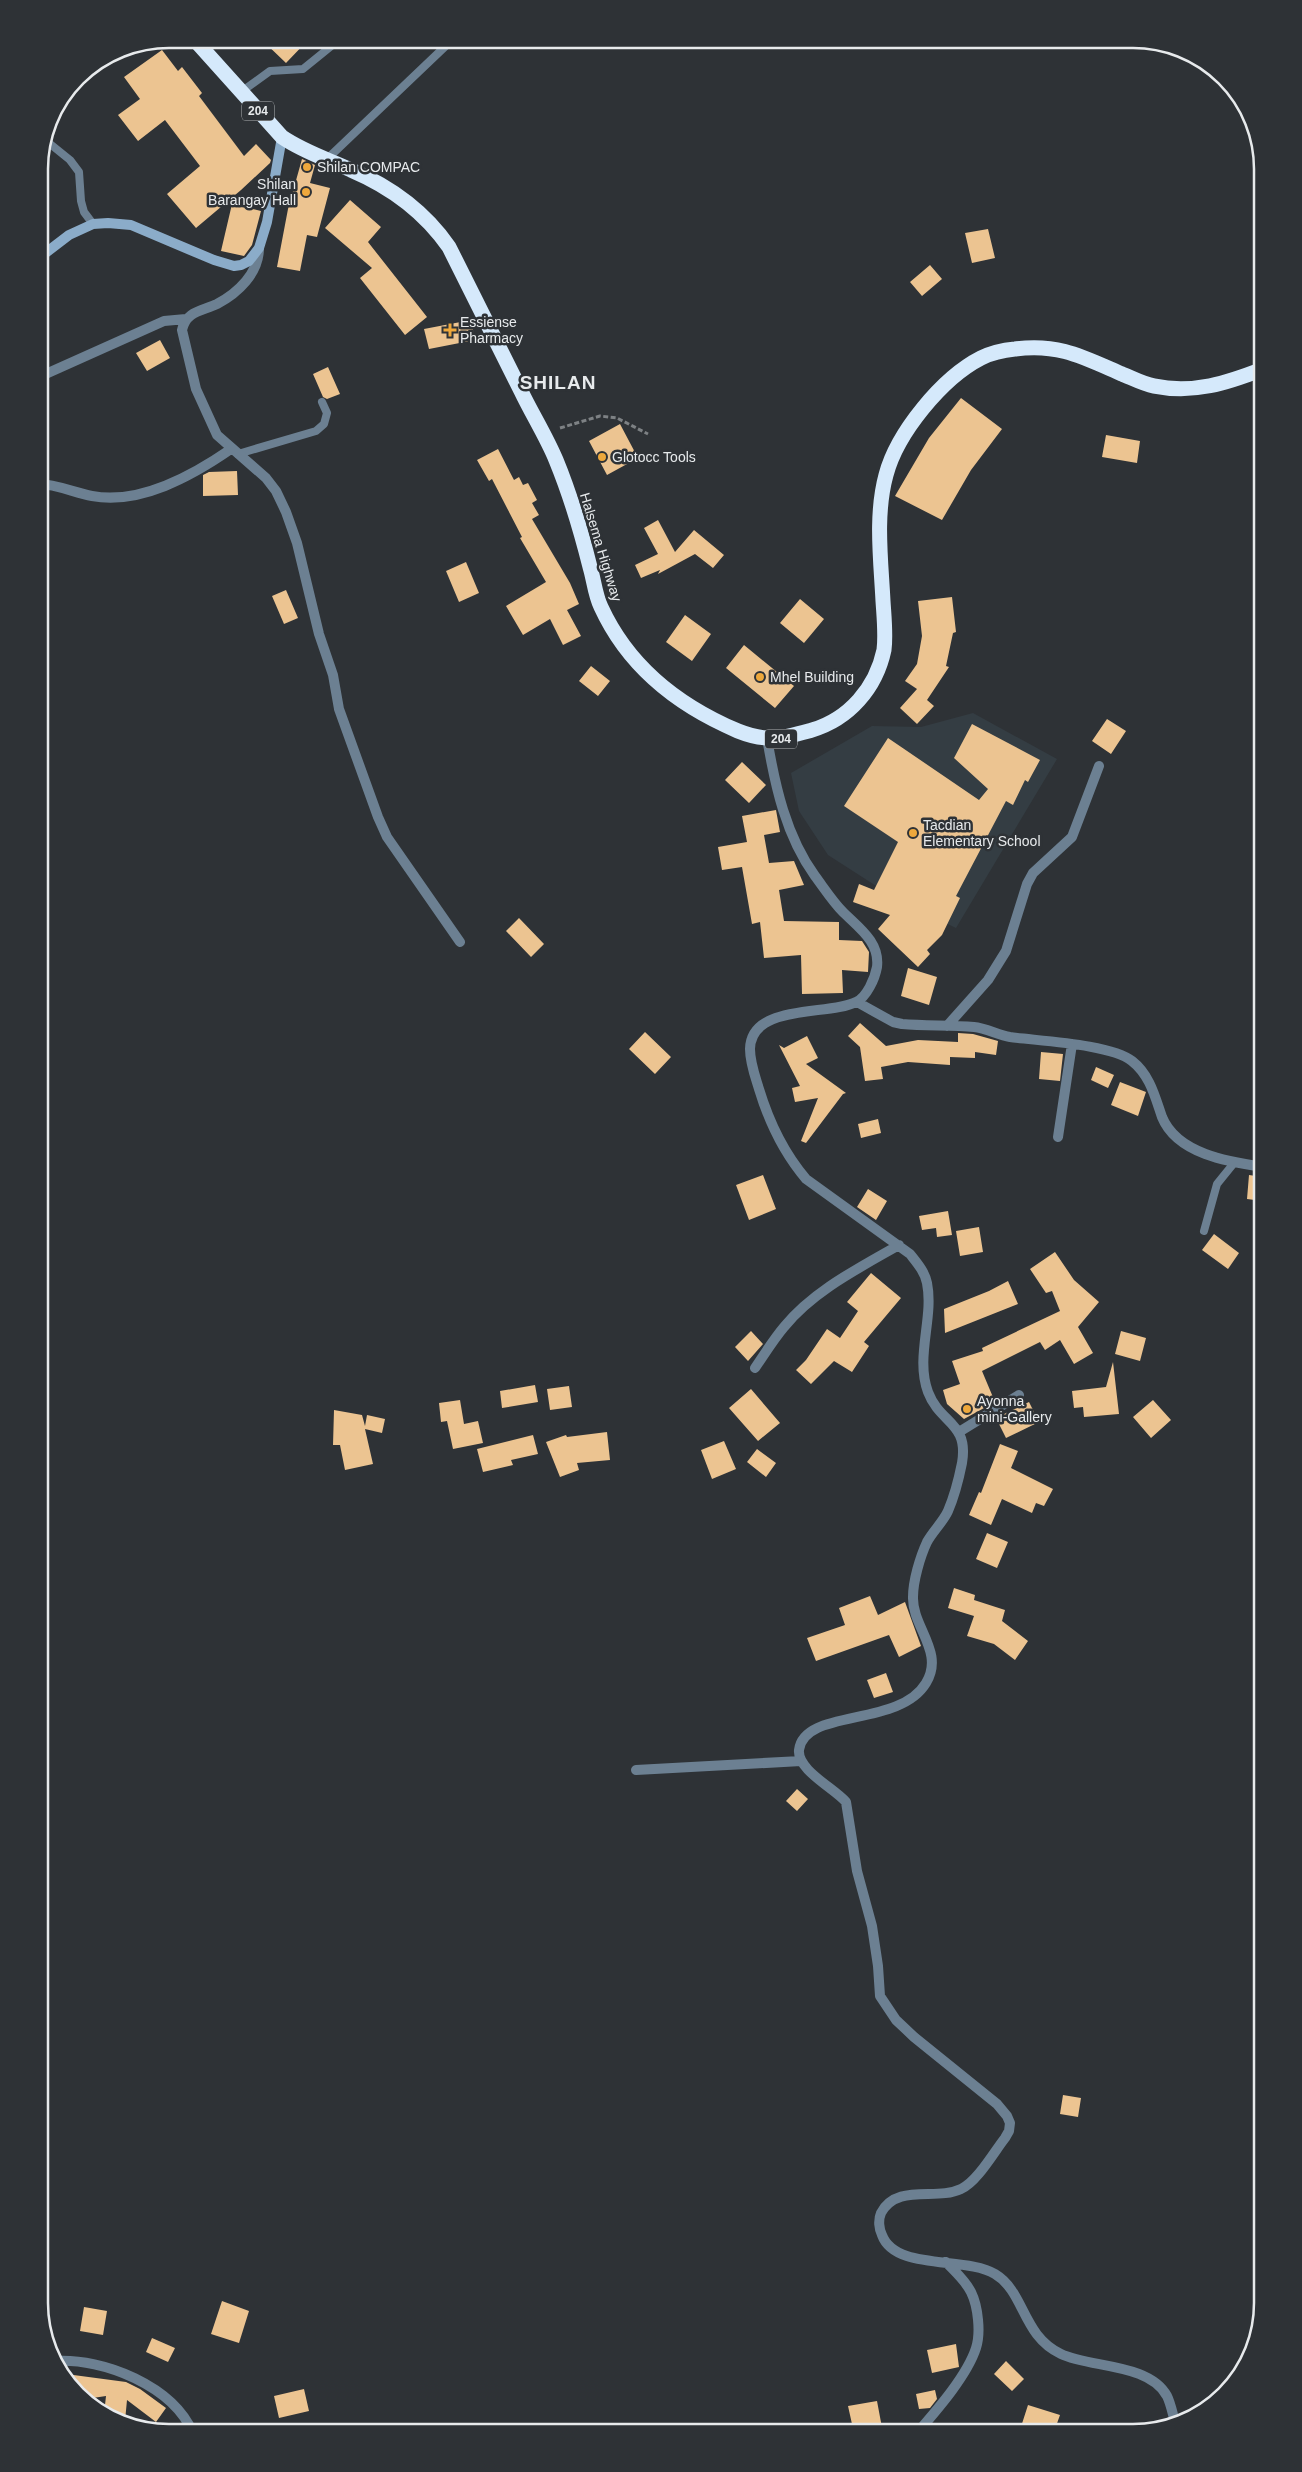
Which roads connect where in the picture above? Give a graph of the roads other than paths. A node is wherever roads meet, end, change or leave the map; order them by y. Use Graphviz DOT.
graph roads {
  1 [pos="202,48"];
  2 [pos="329,48"];
  3 [pos="444,48"];
  4 [pos="241,92"];
  5 [pos="282,137"];
  6 [pos="50,144"];
  7 [pos="326,160"];
  8 [pos="93,224"];
  9 [pos="259,248"];
  10 [pos="48,251"];
  11 [pos="186,319"];
  12 [pos="1254,372"];
  13 [pos="48,373"];
  14 [pos="322,402"];
  15 [pos="235,452"];
  16 [pos="48,486"];
  17 [pos="767,738"];
  18 [pos="1098,766"];
  19 [pos="460,942"];
  20 [pos="857,1002"];
  21 [pos="947,1026"];
  22 [pos="1072,1044"];
  23 [pos="1058,1136"];
  24 [pos="1234,1163"];
  25 [pos="1254,1166"];
  26 [pos="1204,1231"];
  27 [pos="899,1245"];
  28 [pos="755,1368"];
  29 [pos="1019,1395"];
  30 [pos="960,1432"];
  31 [pos="801,1761"];
  32 [pos="636,1770"];
  33 [pos="946,2262"];
  34 [pos="63,2362"];
  35 [pos="1173,2417"];
  36 [pos="189,2424"];
  37 [pos="925,2424"];
  1 -- 4 [label="highway, Halsema Highway / 204"];
  2 -- 4 [label="lane"];
  3 -- 7 [label="lane"];
  4 -- 5 [label="highway, Halsema Highway / 204"];
  5 -- 7 [label="highway, Halsema Highway / 204"];
  5 -- 9 [label="main road"];
  6 -- 8 [label="lane"];
  7 -- 17 [label="highway, Halsema Highway / 204"];
  8 -- 9 [label="main road"];
  8 -- 10 [label="main road"];
  9 -- 11 [label="street"];
  11 -- 13 [label="street"];
  11 -- 15 [label="street"];
  12 -- 17 [label="highway, Halsema Highway / 204"];
  14 -- 15 [label="lane"];
  15 -- 16 [label="street"];
  15 -- 19 [label="street"];
  17 -- 20 [label="street"];
  18 -- 21 [label="street"];
  20 -- 21 [label="street"];
  20 -- 27 [label="street"];
  21 -- 22 [label="street"];
  22 -- 23 [label="street"];
  22 -- 24 [label="street"];
  24 -- 25 [label="street"];
  24 -- 26 [label="lane"];
  27 -- 28 [label="street"];
  27 -- 30 [label="street"];
  29 -- 30 [label="street"];
  30 -- 31 [label="street"];
  31 -- 32 [label="street"];
  31 -- 33 [label="street"];
  33 -- 35 [label="street"];
  33 -- 37 [label="street"];
  34 -- 36 [label="street"];
}
